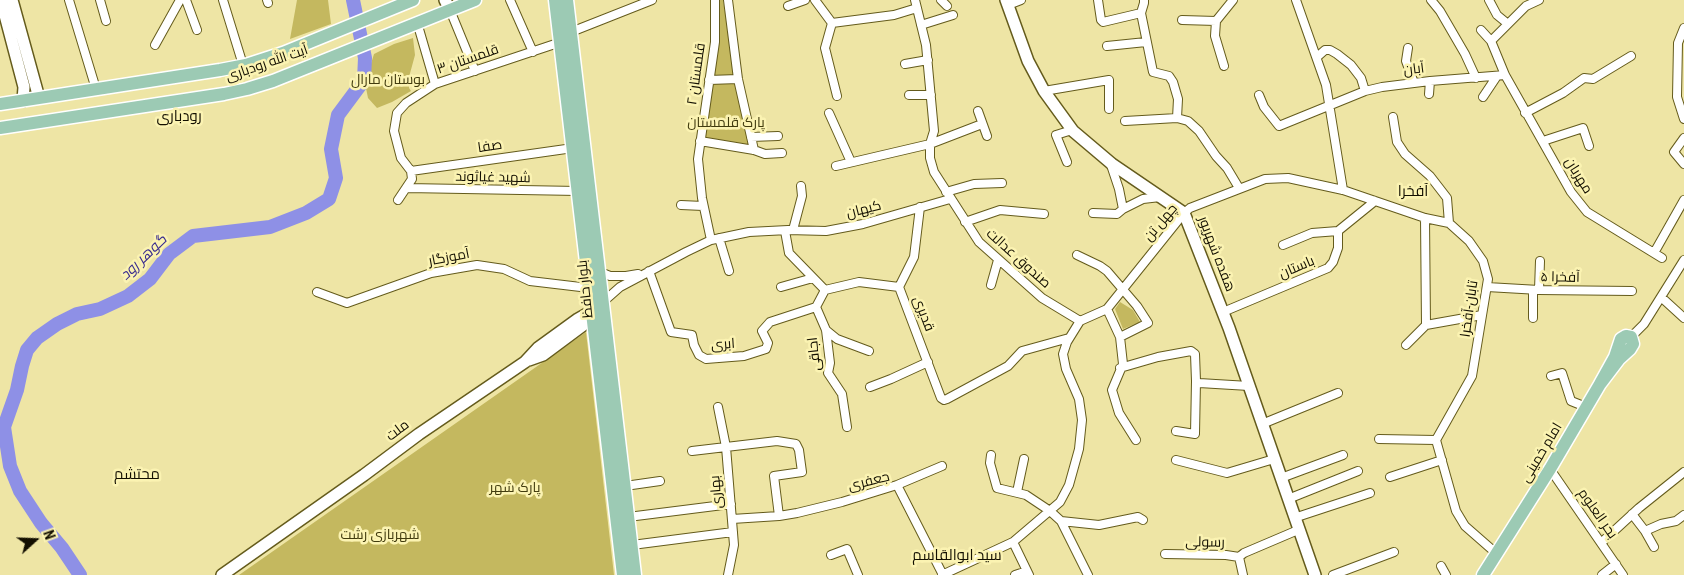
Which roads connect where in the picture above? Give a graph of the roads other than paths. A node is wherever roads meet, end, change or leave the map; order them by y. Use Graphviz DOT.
graph roads {
  1 [pos="0,0"];
  2 [pos="12,0"];
  3 [pos="69,0"];
  4 [pos="100,0"];
  5 [pos="180,0"];
  6 [pos="186,0"];
  7 [pos="222,0"];
  8 [pos="413,0"];
  9 [pos="475,0"];
  10 [pos="510,0"];
  11 [pos="555,0"];
  12 [pos="567,0"];
  13 [pos="651,0"];
  14 [pos="715,0"];
  15 [pos="728,0"];
  16 [pos="804,0"];
  17 [pos="815,0"];
  18 [pos="1022,0"];
  19 [pos="1098,0"];
  20 [pos="1144,0"];
  21 [pos="1233,0"];
  22 [pos="1296,0"];
  23 [pos="1431,0"];
  24 [pos="1489,0"];
  25 [pos="1539,0"];
  26 [pos="1007,2"];
  27 [pos="916,4"];
  28 [pos="447,5"];
  29 [pos="788,6"];
  30 [pos="1141,13"];
  31 [pos="953,15"];
  32 [pos="106,20"];
  33 [pos="1182,20"];
  34 [pos="1216,21"];
  35 [pos="832,23"];
  36 [pos="1508,24"];
  37 [pos="921,25"];
  38 [pos="1684,28"];
  39 [pos="419,29"];
  40 [pos="197,30"];
  41 [pos="1481,30"];
  42 [pos="572,32"];
  43 [pos="1491,41"];
  44 [pos="560,42"];
  45 [pos="1146,42"];
  46 [pos="155,45"];
  47 [pos="1107,46"];
  48 [pos="1408,48"];
  49 [pos="533,52"];
  50 [pos="1631,56"];
  51 [pos="1317,57"];
  52 [pos="928,60"];
  53 [pos="905,64"];
  54 [pos="243,65"];
  55 [pos="1224,66"];
  56 [pos="1367,70"];
  57 [pos="476,71"];
  58 [pos="1358,73"];
  59 [pos="1501,76"];
  60 [pos="1476,78"];
  61 [pos="738,79"];
  62 [pos="709,80"];
  63 [pos="1430,81"];
  64 [pos="1414,83"];
  65 [pos="435,84"];
  66 [pos="30,86"];
  67 [pos="96,89"];
  68 [pos="1044,91"];
  69 [pos="1365,91"];
  70 [pos="1429,94"];
  71 [pos="60,95"];
  72 [pos="910,95"];
  73 [pos="932,95"];
  74 [pos="1259,95"];
  75 [pos="837,96"];
  76 [pos="1484,97"];
  77 [pos="39,98"];
  78 [pos="22,101"];
  79 [pos="0,104"];
  80 [pos="1329,106"];
  81 [pos="1109,108"];
  82 [pos="978,111"];
  83 [pos="829,113"];
  84 [pos="1526,113"];
  85 [pos="1393,117"];
  86 [pos="1176,118"];
  87 [pos="1684,119"];
  88 [pos="1125,120"];
  89 [pos="982,124"];
  90 [pos="0,128"];
  91 [pos="1072,130"];
  92 [pos="778,136"];
  93 [pos="987,136"];
  94 [pos="751,137"];
  95 [pos="1684,138"];
  96 [pos="1543,141"];
  97 [pos="700,142"];
  98 [pos="930,144"];
  99 [pos="1589,146"];
  100 [pos="573,148"];
  101 [pos="754,150"];
  102 [pos="782,153"];
  103 [pos="1109,161"];
  104 [pos="850,162"];
  105 [pos="1067,162"];
  106 [pos="1684,164"];
  107 [pos="836,166"];
  108 [pos="411,172"];
  109 [pos="1002,183"];
  110 [pos="801,186"];
  111 [pos="407,188"];
  112 [pos="1239,188"];
  113 [pos="578,190"];
  114 [pos="1343,190"];
  115 [pos="948,195"];
  116 [pos="1160,197"];
  117 [pos="398,200"];
  118 [pos="1684,200"];
  119 [pos="1375,201"];
  120 [pos="681,205"];
  121 [pos="703,206"];
  122 [pos="920,207"];
  123 [pos="1124,209"];
  124 [pos="1092,213"];
  125 [pos="1184,213"];
  126 [pos="1044,214"];
  127 [pos="1425,218"];
  128 [pos="965,222"];
  129 [pos="1449,223"];
  130 [pos="786,231"];
  131 [pos="1338,231"];
  132 [pos="715,239"];
  133 [pos="1283,245"];
  134 [pos="1654,253"];
  135 [pos="1077,255"];
  136 [pos="1662,258"];
  137 [pos="998,260"];
  138 [pos="1684,260"];
  139 [pos="1540,261"];
  140 [pos="729,271"];
  141 [pos="600,272"];
  142 [pos="647,272"];
  143 [pos="813,278"];
  144 [pos="991,285"];
  145 [pos="781,287"];
  146 [pos="899,287"];
  147 [pos="1487,287"];
  148 [pos="590,288"];
  149 [pos="825,290"];
  150 [pos="1122,290"];
  151 [pos="1536,290"];
  152 [pos="1632,291"];
  153 [pos="317,292"];
  154 [pos="1661,297"];
  155 [pos="603,302"];
  156 [pos="816,307"];
  157 [pos="1107,309"];
  158 [pos="592,311"];
  159 [pos="1223,312"];
  160 [pos="1482,316"];
  161 [pos="1533,318"];
  162 [pos="1684,318"];
  163 [pos="1080,321"];
  164 [pos="1426,325"];
  165 [pos="826,330"];
  166 [pos="1120,337"];
  167 [pos="1069,338"];
  168 [pos="1630,343"];
  169 [pos="1406,345"];
  170 [pos="869,351"];
  171 [pos="928,362"];
  172 [pos="1120,368"];
  173 [pos="1551,376"];
  174 [pos="1196,381"];
  175 [pos="1249,386"];
  176 [pos="870,387"];
  177 [pos="1338,394"];
  178 [pos="718,407"];
  179 [pos="1586,407"];
  180 [pos="1262,424"];
  181 [pos="847,427"];
  182 [pos="1176,431"];
  183 [pos="1379,439"];
  184 [pos="1136,440"];
  185 [pos="1436,440"];
  186 [pos="726,447"];
  187 [pos="692,450"];
  188 [pos="991,455"];
  189 [pos="1343,455"];
  190 [pos="1024,459"];
  191 [pos="1274,459"];
  192 [pos="1176,460"];
  193 [pos="1442,460"];
  194 [pos="942,466"];
  195 [pos="617,469"];
  196 [pos="1550,469"];
  197 [pos="1358,471"];
  198 [pos="1684,472"];
  199 [pos="1390,477"];
  200 [pos="1281,478"];
  201 [pos="660,481"];
  202 [pos="897,485"];
  203 [pos="625,486"];
  204 [pos="1018,492"];
  205 [pos="1370,493"];
  206 [pos="1288,499"];
  207 [pos="731,504"];
  208 [pos="1050,511"];
  209 [pos="1632,514"];
  210 [pos="1684,515"];
  211 [pos="779,516"];
  212 [pos="628,517"];
  213 [pos="1294,518"];
  214 [pos="732,519"];
  215 [pos="1143,520"];
  216 [pos="1061,521"];
  217 [pos="1298,530"];
  218 [pos="1645,531"];
  219 [pos="734,532"];
  220 [pos="1014,542"];
  221 [pos="1602,542"];
  222 [pos="632,545"];
  223 [pos="1654,546"];
  224 [pos="1394,552"];
  225 [pos="1165,554"];
  226 [pos="1497,554"];
  227 [pos="831,555"];
  228 [pos="1239,557"];
  229 [pos="1616,564"];
  230 [pos="1441,566"];
  231 [pos="952,573"];
  232 [pos="1028,573"];
  233 [pos="222,575"];
  234 [pos="623,575"];
  235 [pos="635,575"];
  236 [pos="728,575"];
  237 [pos="858,575"];
  238 [pos="943,575"];
  239 [pos="1015,575"];
  240 [pos="1088,575"];
  241 [pos="1243,575"];
  242 [pos="1315,575"];
  243 [pos="1333,575"];
  244 [pos="1446,575"];
  245 [pos="1483,575"];
  246 [pos="1602,575"];
  247 [pos="1623,575"];
  1 -- 66 [label="street"];
  2 -- 66 [label="street"];
  3 -- 67 [label="street"];
  4 -- 32 [label="street"];
  5 -- 46 [label="street"];
  6 -- 40 [label="street"];
  7 -- 54 [label="street"];
  8 -- 54 [label="main road, آیت الله رودباری"];
  9 -- 28 [label="main road, آیت الله رودباری"];
  10 -- 49 [label="street"];
  11 -- 44 [label="main road, بلوار حافظ"];
  12 -- 42 [label="main road, بلوار حافظ"];
  13 -- 42 [label="street"];
  14 -- 62 [label="street, قلمستان ۲"];
  15 -- 61 [label="street"];
  16 -- 29 [label="street"];
  17 -- 35 [label="street"];
  18 -- 26 [label="street"];
  19 -- 30 [label="street"];
  20 -- 30 [label="street"];
  21 -- 34 [label="street"];
  22 -- 51 [label="street"];
  23 -- 60 [label="street"];
  24 -- 36 [label="street"];
  25 -- 36 [label="street"];
  26 -- 68 [label="street, هفده شهریور"];
  27 -- 35 [label="street"];
  27 -- 37 [label="street, صندوق عدالت"];
  28 -- 57 [label="street"];
  28 -- 90 [label="main road, آیت الله رودباری"];
  30 -- 45 [label="street"];
  31 -- 37 [label="street"];
  33 -- 34 [label="street"];
  34 -- 55 [label="street"];
  35 -- 75 [label="street"];
  36 -- 43 [label="street"];
  37 -- 52 [label="street, صندوق عدالت"];
  38 -- 87 [label="street"];
  39 -- 65 [label="street"];
  41 -- 43 [label="street"];
  42 -- 141 [label="main road, بلوار حافظ"];
  43 -- 59 [label="street, مهربان"];
  44 -- 49 [label="street, قلمستان ۳"];
  44 -- 100 [label="main road, بلوار حافظ"];
  45 -- 47 [label="street"];
  45 -- 86 [label="street"];
  48 -- 64 [label="street"];
  49 -- 57 [label="street, قلمستان ۳"];
  50 -- 84 [label="street"];
  51 -- 58 [label="street"];
  51 -- 80 [label="street"];
  52 -- 53 [label="street"];
  52 -- 73 [label="street, صندوق عدالت"];
  54 -- 67 [label="main road, آیت الله رودباری"];
  56 -- 58 [label="street"];
  57 -- 65 [label="street, قلمستان ۳"];
  58 -- 69 [label="street"];
  59 -- 60 [label="street, آبان"];
  59 -- 76 [label="street"];
  59 -- 84 [label="street, مهربان"];
  60 -- 63 [label="street, آبان"];
  61 -- 62 [label="street"];
  61 -- 94 [label="street"];
  62 -- 97 [label="street, قلمستان ۲"];
  63 -- 64 [label="street, آبان"];
  63 -- 70 [label="street"];
  64 -- 69 [label="street, آبان"];
  65 -- 108 [label="street, قلمستان ۳"];
  66 -- 71 [label="street"];
  66 -- 77 [label="street"];
  66 -- 78 [label="street"];
  67 -- 71 [label="main road, آیت الله رودباری"];
  68 -- 81 [label="street"];
  68 -- 91 [label="street, هفده شهریور"];
  69 -- 80 [label="street, آبان"];
  71 -- 77 [label="main road, آیت الله رودباری"];
  72 -- 73 [label="street"];
  73 -- 98 [label="street, صندوق عدالت"];
  74 -- 80 [label="street, آبان"];
  77 -- 78 [label="main road, آیت الله رودباری"];
  78 -- 79 [label="main road, آیت الله رودباری"];
  80 -- 114 [label="street"];
  82 -- 89 [label="street"];
  83 -- 104 [label="street"];
  84 -- 96 [label="street, مهربان"];
  85 -- 129 [label="street"];
  86 -- 88 [label="street"];
  86 -- 112 [label="street"];
  89 -- 93 [label="street"];
  89 -- 98 [label="street"];
  91 -- 103 [label="street, هفده شهریور"];
  91 -- 105 [label="street"];
  92 -- 94 [label="street"];
  94 -- 101 [label="street"];
  95 -- 106 [label="street"];
  96 -- 99 [label="street"];
  96 -- 134 [label="street, مهربان"];
  97 -- 101 [label="street"];
  97 -- 121 [label="street, قلمستان ۲"];
  98 -- 104 [label="street"];
  98 -- 115 [label="street, صندوق عدالت"];
  100 -- 108 [label="street, صفا"];
  100 -- 113 [label="main road, بلوار حافظ"];
  101 -- 102 [label="street"];
  103 -- 116 [label="street, هفده شهریور"];
  103 -- 123 [label="street"];
  104 -- 107 [label="street"];
  108 -- 111 [label="street"];
  109 -- 115 [label="street, کیهان"];
  110 -- 130 [label="street"];
  111 -- 113 [label="street, شهید غیاثوند"];
  111 -- 117 [label="street"];
  112 -- 114 [label="street, چهل تن"];
  112 -- 125 [label="street, چهل تن"];
  113 -- 148 [label="main road, بلوار حافظ"];
  114 -- 119 [label="street"];
  115 -- 122 [label="street, کیهان"];
  115 -- 128 [label="street, صندوق عدالت"];
  116 -- 123 [label="street"];
  116 -- 125 [label="street, هفده شهریور"];
  118 -- 134 [label="street"];
  119 -- 127 [label="street"];
  119 -- 131 [label="street"];
  120 -- 121 [label="street"];
  121 -- 132 [label="street, قلمستان ۲"];
  122 -- 130 [label="street, کیهان"];
  122 -- 146 [label="street, قدیری"];
  123 -- 124 [label="street"];
  125 -- 150 [label="street, چهل تن"];
  125 -- 159 [label="street, هفده شهریور"];
  126 -- 128 [label="street"];
  127 -- 129 [label="street"];
  127 -- 164 [label="street"];
  128 -- 137 [label="street, صندوق عدالت"];
  129 -- 147 [label="street, تابان-آفخرا"];
  130 -- 132 [label="street, کیهان"];
  130 -- 143 [label="street"];
  131 -- 133 [label="street"];
  131 -- 159 [label="street, باستان"];
  132 -- 140 [label="street, قلمستان ۲"];
  132 -- 142 [label="street, کیهان"];
  134 -- 136 [label="street, مهربان"];
  135 -- 150 [label="street"];
  137 -- 144 [label="street"];
  137 -- 163 [label="street, صندوق عدالت"];
  138 -- 154 [label="street, امام خمینی"];
  139 -- 151 [label="street"];
  141 -- 142 [label="street"];
  141 -- 155 [label="main road, بلوار حافظ"];
  142 -- 155 [label="street, کیهان"];
  142 -- 156 [label="street, ابری"];
  143 -- 145 [label="street"];
  143 -- 149 [label="street"];
  146 -- 149 [label="street"];
  146 -- 171 [label="street, قدیری"];
  147 -- 151 [label="street, آفخرا ۵"];
  147 -- 160 [label="street, تابان-آفخرا"];
  148 -- 153 [label="street, آموزگار"];
  148 -- 158 [label="main road, بلوار حافظ"];
  149 -- 156 [label="street"];
  150 -- 157 [label="street, چهل تن"];
  150 -- 166 [label="street"];
  151 -- 152 [label="street, آفخرا ۵"];
  151 -- 161 [label="street"];
  154 -- 162 [label="street"];
  154 -- 168 [label="street, امام خمینی"];
  155 -- 158 [label="main road"];
  155 -- 195 [label="main road, بلوار حافظ"];
  156 -- 165 [label="street, اجاقی"];
  157 -- 163 [label="street, چهل تن"];
  157 -- 166 [label="street"];
  158 -- 195 [label="main road, بلوار حافظ"];
  158 -- 233 [label="street, ملت"];
  159 -- 175 [label="street, هفده شهریور"];
  160 -- 164 [label="street"];
  160 -- 185 [label="street, تابان-آفخرا"];
  163 -- 167 [label="street"];
  164 -- 169 [label="street"];
  165 -- 170 [label="street"];
  165 -- 181 [label="street, اجاقی"];
  166 -- 172 [label="street"];
  167 -- 171 [label="street, قدیری"];
  167 -- 208 [label="street"];
  168 -- 179 [label="main road, امام خمینی"];
  171 -- 176 [label="street"];
  172 -- 174 [label="street"];
  172 -- 184 [label="street"];
  173 -- 179 [label="street"];
  174 -- 175 [label="street"];
  174 -- 182 [label="street"];
  175 -- 180 [label="street, هفده شهریور"];
  177 -- 180 [label="street"];
  178 -- 186 [label="street, بهاری"];
  179 -- 196 [label="main road, امام خمینی"];
  180 -- 191 [label="street, هفده شهریور"];
  183 -- 185 [label="street"];
  185 -- 193 [label="street"];
  186 -- 187 [label="street"];
  186 -- 207 [label="street, بهاری"];
  186 -- 211 [label="street"];
  188 -- 204 [label="street"];
  189 -- 200 [label="street"];
  190 -- 204 [label="street"];
  191 -- 192 [label="street"];
  191 -- 200 [label="street, هفده شهریور"];
  193 -- 199 [label="street"];
  193 -- 226 [label="street"];
  194 -- 202 [label="street"];
  195 -- 203 [label="main road, بلوار حافظ"];
  195 -- 234 [label="main road, بلوار حافظ"];
  196 -- 221 [label="street, بحر العلوم"];
  196 -- 226 [label="main road, امام خمینی"];
  197 -- 206 [label="street"];
  198 -- 209 [label="street"];
  200 -- 206 [label="street, هفده شهریور"];
  201 -- 203 [label="street"];
  202 -- 211 [label="street, جعفری"];
  202 -- 238 [label="street, جعفری"];
  203 -- 212 [label="main road, بلوار حافظ"];
  204 -- 208 [label="street"];
  205 -- 213 [label="street"];
  206 -- 213 [label="street, هفده شهریور"];
  207 -- 212 [label="street"];
  207 -- 214 [label="street, بهاری"];
  208 -- 216 [label="street"];
  208 -- 220 [label="street"];
  209 -- 218 [label="street"];
  209 -- 221 [label="street"];
  210 -- 218 [label="street"];
  211 -- 214 [label="street, جعفری"];
  212 -- 222 [label="main road, بلوار حافظ"];
  213 -- 217 [label="street, هفده شهریور"];
  214 -- 219 [label="street, بهاری"];
  215 -- 216 [label="street"];
  216 -- 240 [label="street"];
  217 -- 228 [label="street, رسولی"];
  217 -- 242 [label="street, هفده شهریور"];
  218 -- 223 [label="street"];
  219 -- 222 [label="street"];
  219 -- 236 [label="street, بهاری"];
  220 -- 231 [label="street"];
  220 -- 232 [label="street"];
  221 -- 229 [label="street, بحر العلوم"];
  222 -- 235 [label="main road, بلوار حافظ"];
  224 -- 243 [label="street"];
  225 -- 228 [label="street, رسولی"];
  226 -- 245 [label="main road, امام خمینی"];
  227 -- 237 [label="street"];
  228 -- 241 [label="street"];
  229 -- 246 [label="street"];
  229 -- 247 [label="street, بحر العلوم"];
  230 -- 244 [label="street"];
  231 -- 238 [label="street"];
  232 -- 239 [label="street"];
}
